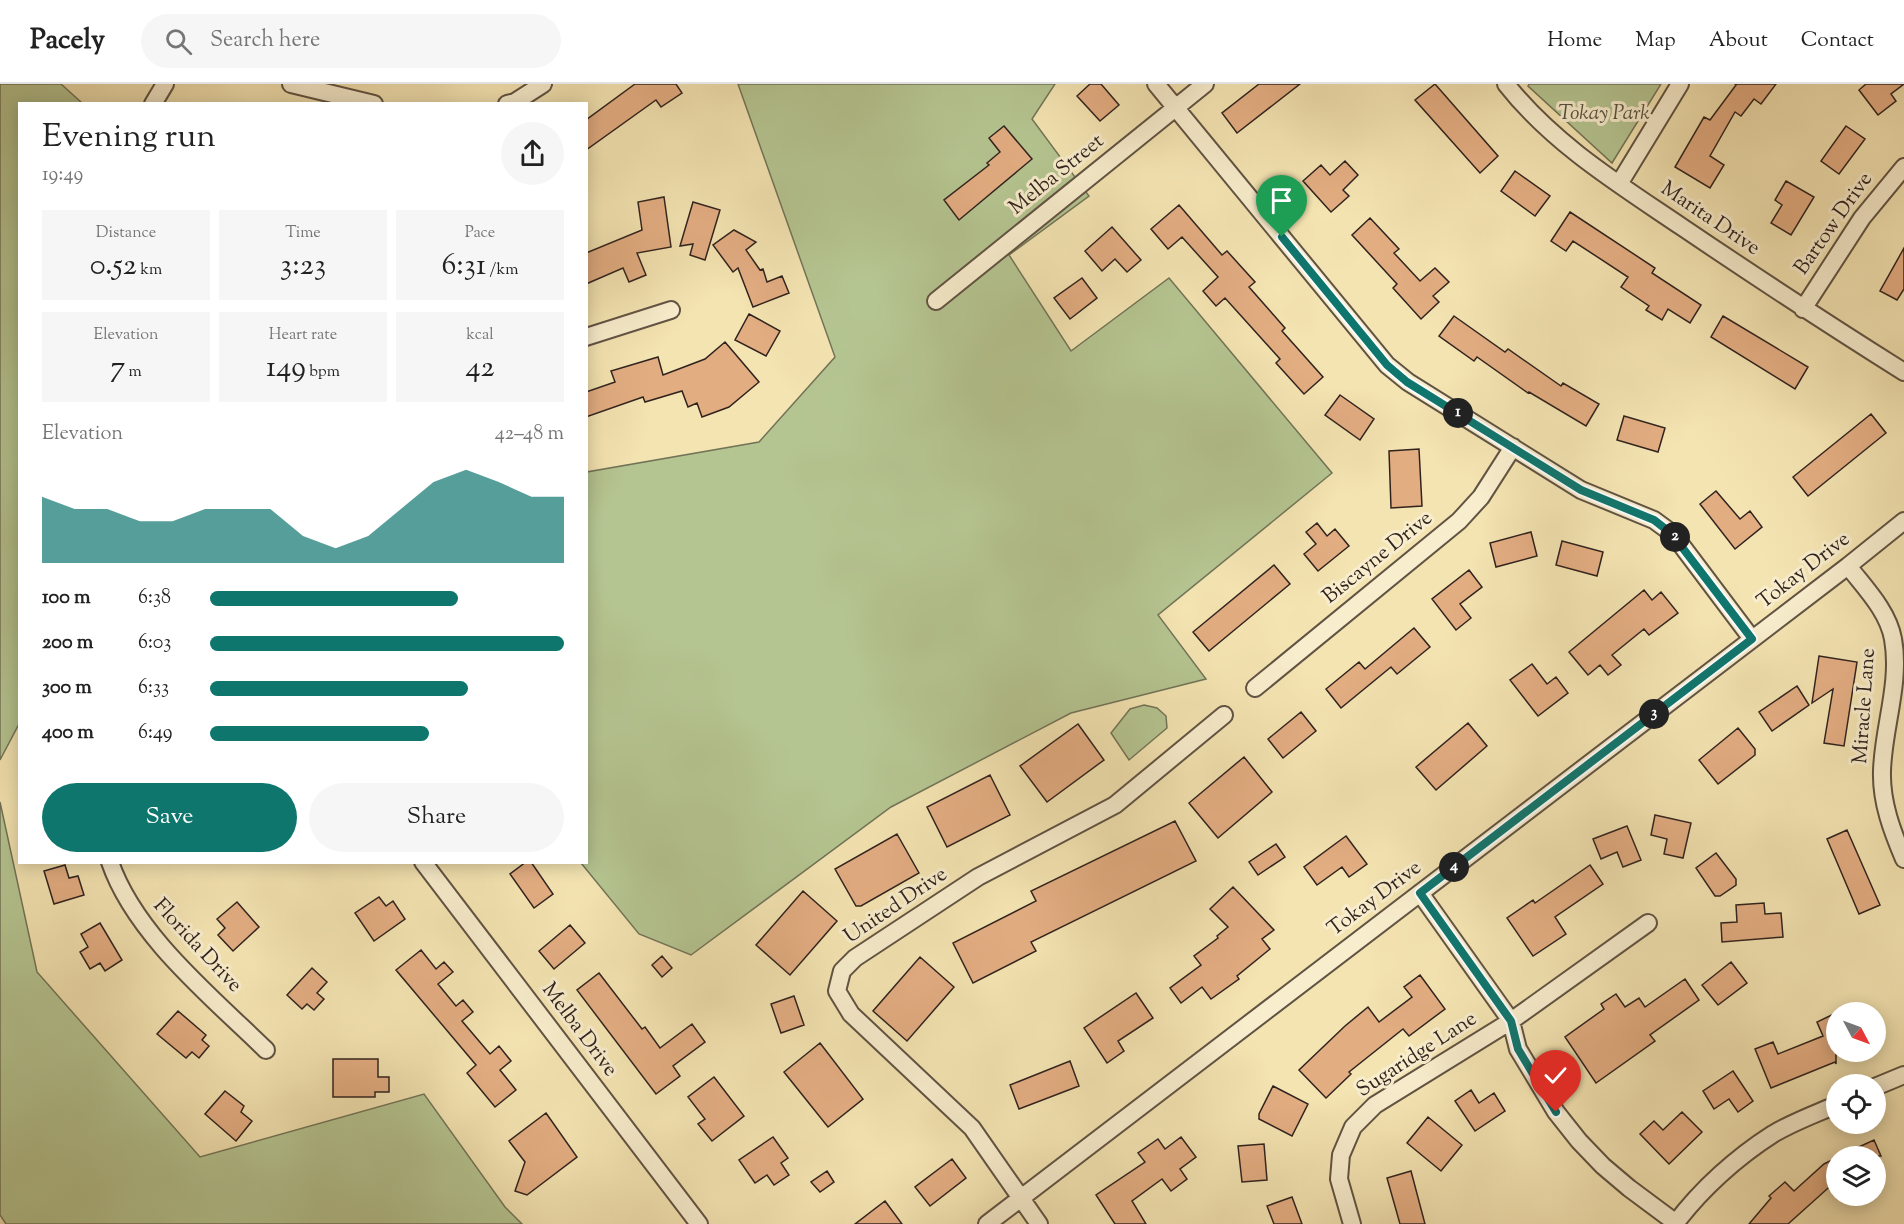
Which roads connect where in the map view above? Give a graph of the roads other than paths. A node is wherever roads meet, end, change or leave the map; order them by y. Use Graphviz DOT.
graph roads {
  1 [pos="165,84"];
  2 [pos="291,84"];
  3 [pos="543,84"];
  4 [pos="1156,84"];
  5 [pos="1205,84"];
  6 [pos="1506,84"];
  7 [pos="1680,84"];
  8 [pos="154,102"];
  9 [pos="365,102"];
  10 [pos="515,102"];
  11 [pos="1176,108"];
  12 [pos="1904,167"];
  13 [pos="1619,184"];
  14 [pos="936,301"];
  15 [pos="1803,309"];
  16 [pos="671,310"];
  17 [pos="588,336"];
  18 [pos="1904,372"];
  19 [pos="1513,447"];
  20 [pos="1904,521"];
  21 [pos="1848,566"];
  22 [pos="1752,639"];
  23 [pos="1255,688"];
  24 [pos="1224,715"];
  25 [pos="1904,859"];
  26 [pos="111,864"];
  27 [pos="425,864"];
  28 [pos="1420,893"];
  29 [pos="1648,922"];
  30 [pos="1511,1021"];
  31 [pos="266,1050"];
  32 [pos="1904,1074"];
  33 [pos="1886,1082"];
  34 [pos="1826,1109"];
  35 [pos="1021,1198"];
  36 [pos="1676,1223"];
  37 [pos="699,1224"];
  38 [pos="987,1224"];
  39 [pos="1039,1224"];
  40 [pos="1352,1224"];
  1 -- 8 [label="street"];
  2 -- 9 [label="street"];
  3 -- 10 [label="street"];
  4 -- 11 [label="street"];
  5 -- 11 [label="street, Melba Street"];
  6 -- 13 [label="street, Marita Drive"];
  7 -- 13 [label="street"];
  11 -- 14 [label="street, Melba Street"];
  11 -- 19 [label="street"];
  12 -- 15 [label="street, Bartow Drive"];
  13 -- 15 [label="street, Marita Drive"];
  15 -- 18 [label="street, Marita Drive"];
  16 -- 17 [label="street"];
  19 -- 22 [label="street"];
  19 -- 23 [label="street, Biscayne Drive"];
  20 -- 21 [label="street, Tokay Drive"];
  21 -- 22 [label="street, Tokay Drive"];
  21 -- 25 [label="street, Miracle Lane"];
  22 -- 28 [label="street, Tokay Drive"];
  24 -- 35 [label="street, United Drive"];
  26 -- 31 [label="street, Florida Drive"];
  27 -- 37 [label="street, Melba Drive"];
  28 -- 30 [label="street"];
  28 -- 35 [label="street, Tokay Drive"];
  29 -- 30 [label="street, Sugaridge Lane"];
  30 -- 36 [label="street"];
  30 -- 40 [label="street, Sugaridge Lane"];
  32 -- 33 [label="street"];
  34 -- 36 [label="street"];
  35 -- 38 [label="street, Tokay Drive"];
  35 -- 39 [label="street"];
}
